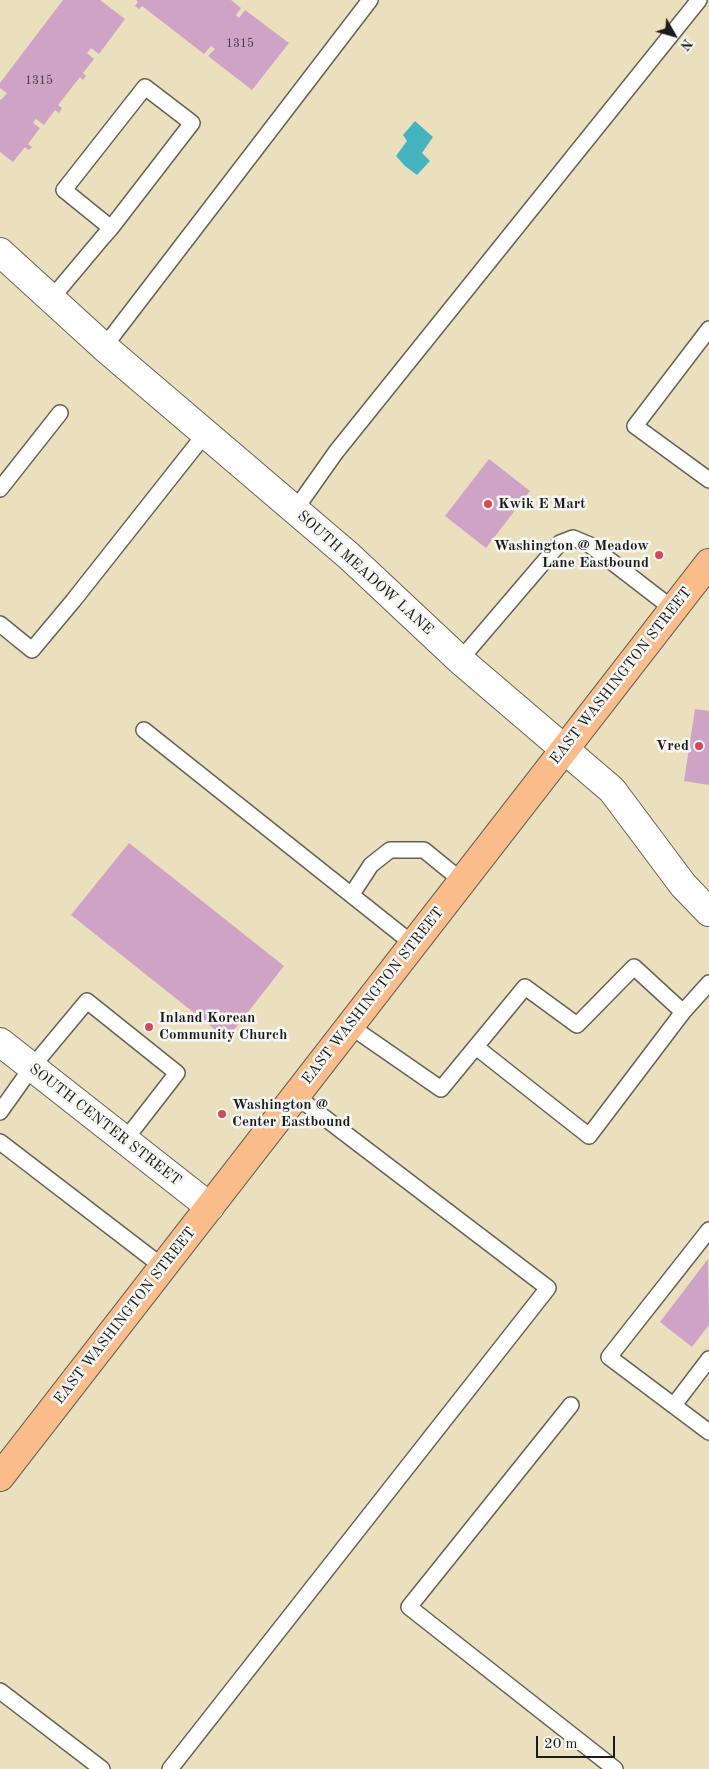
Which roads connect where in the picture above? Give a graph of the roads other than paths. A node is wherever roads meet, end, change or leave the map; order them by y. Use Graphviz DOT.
graph roads {
  1 [pos="370,0"];
  2 [pos="699,0"];
  3 [pos="111,228"];
  4 [pos="0,252"];
  5 [pos="51,299"];
  6 [pos="709,329"];
  7 [pos="104,348"];
  8 [pos="60,413"];
  9 [pos="205,434"];
  10 [pos="709,480"];
  11 [pos="0,489"];
  12 [pos="295,510"];
  13 [pos="709,563"];
  14 [pos="673,609"];
  15 [pos="0,624"];
  16 [pos="460,660"];
  17 [pos="144,730"];
  18 [pos="565,748"];
  19 [pos="462,881"];
  20 [pos="352,894"];
  21 [pos="709,912"];
  22 [pos="413,944"];
  23 [pos="709,983"];
  24 [pos="682,1012"];
  25 [pos="350,1026"];
  26 [pos="0,1042"];
  27 [pos="476,1047"];
  28 [pos="32,1068"];
  29 [pos="296,1096"];
  30 [pos="0,1112"];
  31 [pos="124,1140"];
  32 [pos="0,1142"];
  33 [pos="210,1207"];
  34 [pos="709,1230"];
  35 [pos="163,1267"];
  36 [pos="709,1359"];
  37 [pos="571,1405"];
  38 [pos="674,1405"];
  39 [pos="709,1432"];
  40 [pos="0,1477"];
  41 [pos="0,1691"];
  42 [pos="102,1769"];
  43 [pos="170,1769"];
  44 [pos="615,1769"];
  1 -- 7 [label="lane"];
  2 -- 12 [label="lane"];
  3 -- 3 [label="lane"];
  3 -- 5 [label="lane"];
  4 -- 5 [label="street, SOUTH MEADOW LANE"];
  5 -- 7 [label="street, SOUTH MEADOW LANE"];
  6 -- 10 [label="lane"];
  7 -- 9 [label="street, SOUTH MEADOW LANE"];
  8 -- 11 [label="lane"];
  9 -- 12 [label="street, SOUTH MEADOW LANE"];
  9 -- 15 [label="lane"];
  12 -- 16 [label="street, SOUTH MEADOW LANE"];
  13 -- 14 [label="main road, EAST WASHINGTON STREET"];
  14 -- 16 [label="lane"];
  14 -- 18 [label="main road, EAST WASHINGTON STREET"];
  16 -- 18 [label="street, SOUTH MEADOW LANE"];
  17 -- 20 [label="lane"];
  18 -- 19 [label="main road, EAST WASHINGTON STREET"];
  18 -- 21 [label="street, SOUTH MEADOW LANE"];
  19 -- 20 [label="lane"];
  19 -- 22 [label="main road, EAST WASHINGTON STREET"];
  20 -- 22 [label="lane"];
  22 -- 25 [label="main road, EAST WASHINGTON STREET"];
  23 -- 24 [label="lane"];
  24 -- 27 [label="lane"];
  24 -- 27 [label="lane"];
  25 -- 27 [label="lane"];
  25 -- 29 [label="main road, EAST WASHINGTON STREET"];
  26 -- 28 [label="street, SOUTH CENTER STREET"];
  28 -- 30 [label="lane"];
  28 -- 31 [label="street, SOUTH CENTER STREET"];
  28 -- 31 [label="lane"];
  29 -- 33 [label="main road, EAST WASHINGTON STREET"];
  29 -- 43 [label="lane"];
  31 -- 33 [label="street, SOUTH CENTER STREET"];
  32 -- 35 [label="lane"];
  33 -- 35 [label="main road, EAST WASHINGTON STREET"];
  34 -- 38 [label="lane"];
  35 -- 40 [label="main road, EAST WASHINGTON STREET"];
  36 -- 38 [label="lane"];
  37 -- 44 [label="lane"];
  38 -- 39 [label="lane"];
  41 -- 42 [label="lane"];
}
